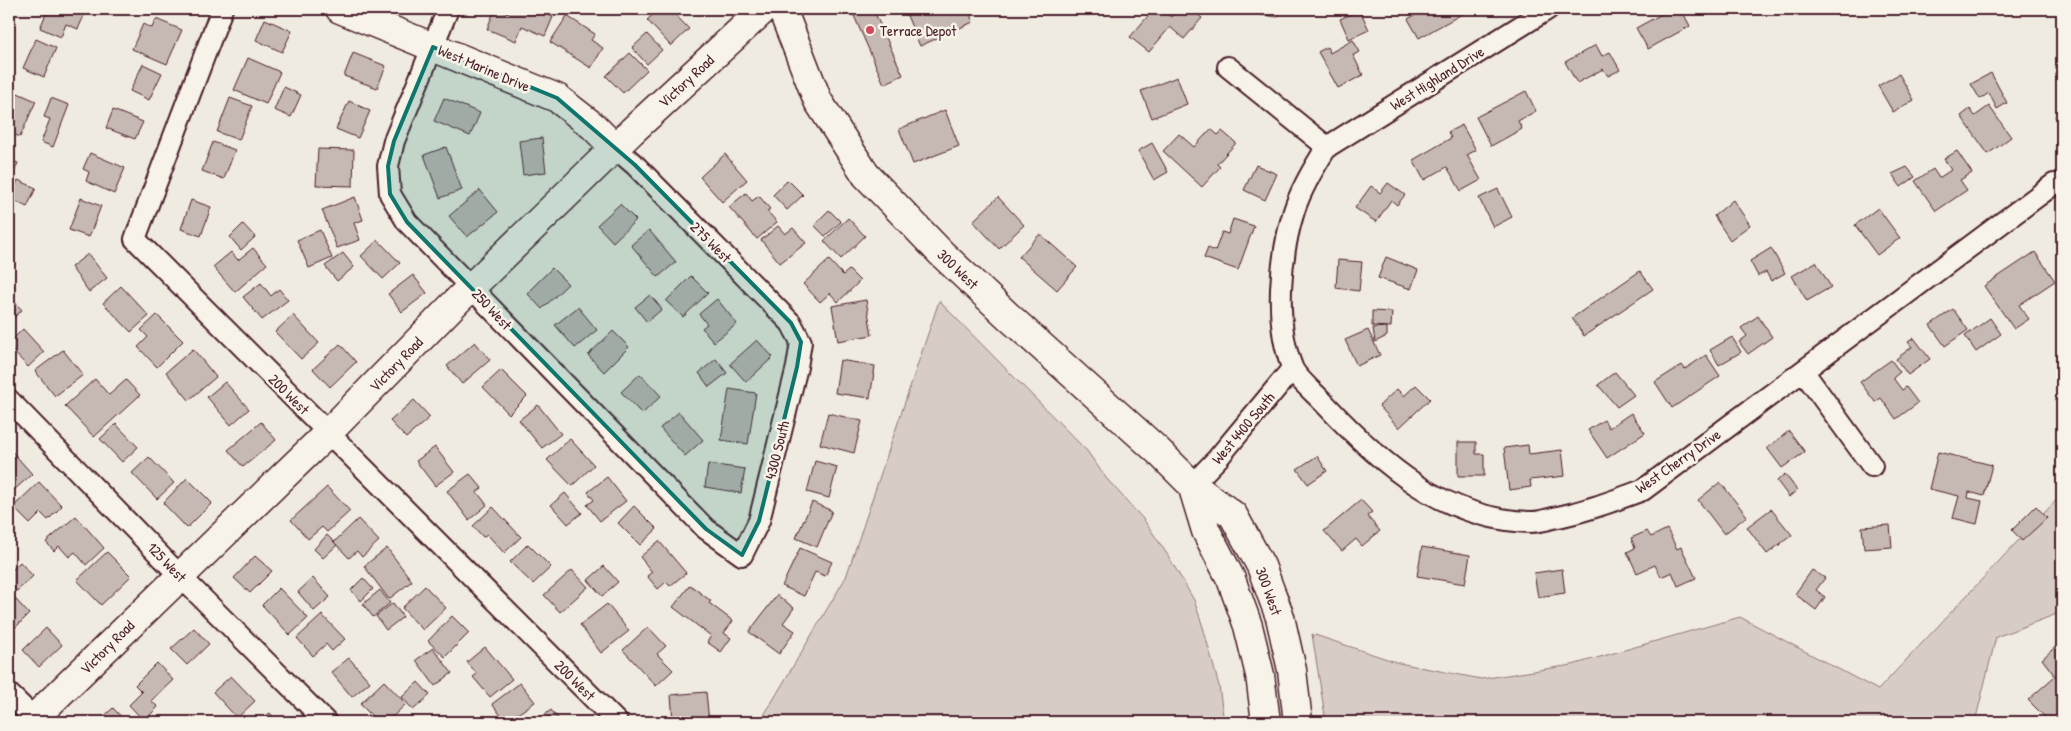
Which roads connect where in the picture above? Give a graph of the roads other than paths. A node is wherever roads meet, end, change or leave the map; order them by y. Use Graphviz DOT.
graph roads {
  1 [pos="222,9"];
  2 [pos="340,9"];
  3 [pos="448,9"];
  4 [pos="764,9"];
  5 [pos="782,9"];
  6 [pos="1548,9"];
  7 [pos="433,47"];
  8 [pos="1228,67"];
  9 [pos="1327,147"];
  10 [pos="615,148"];
  11 [pos="2054,184"];
  12 [pos="472,287"];
  13 [pos="801,342"];
  14 [pos="1292,369"];
  15 [pos="1803,371"];
  16 [pos="9,400"];
  17 [pos="328,433"];
  18 [pos="1872,466"];
  19 [pos="1192,485"];
  20 [pos="742,555"];
  21 [pos="180,576"];
  22 [pos="9,694"];
  23 [pos="34,721"];
  24 [pos="326,722"];
  25 [pos="617,722"];
  26 [pos="1266,722"];
  27 [pos="1298,722"];
  1 -- 17 [label="street, 200 West"];
  2 -- 7 [label="street, West Marine Drive"];
  3 -- 7 [label="street, 250 West"];
  4 -- 10 [label="street, Victory Road"];
  5 -- 19 [label="street, 300 West"];
  6 -- 9 [label="street, West Highland Drive"];
  7 -- 10 [label="street, West Marine Drive"];
  7 -- 12 [label="street, 250 West"];
  8 -- 9 [label="street"];
  9 -- 14 [label="street, West Highland Drive"];
  10 -- 12 [label="street, Victory Road"];
  10 -- 13 [label="street, 275 West"];
  11 -- 15 [label="street, West Cherry Drive"];
  12 -- 17 [label="street, Victory Road"];
  12 -- 20 [label="street, 250 West"];
  13 -- 20 [label="street, 4300 South"];
  14 -- 15 [label="street, West Cherry Drive"];
  14 -- 19 [label="street, West 4400 South"];
  15 -- 18 [label="street"];
  16 -- 21 [label="street, 125 West"];
  17 -- 21 [label="street, Victory Road"];
  17 -- 25 [label="street, 200 West"];
  19 -- 26 [label="street, 300 West"];
  19 -- 27 [label="street, 300 West"];
  21 -- 23 [label="street, Victory Road"];
  21 -- 24 [label="street, 125 West"];
  22 -- 23 [label="street"];
}
